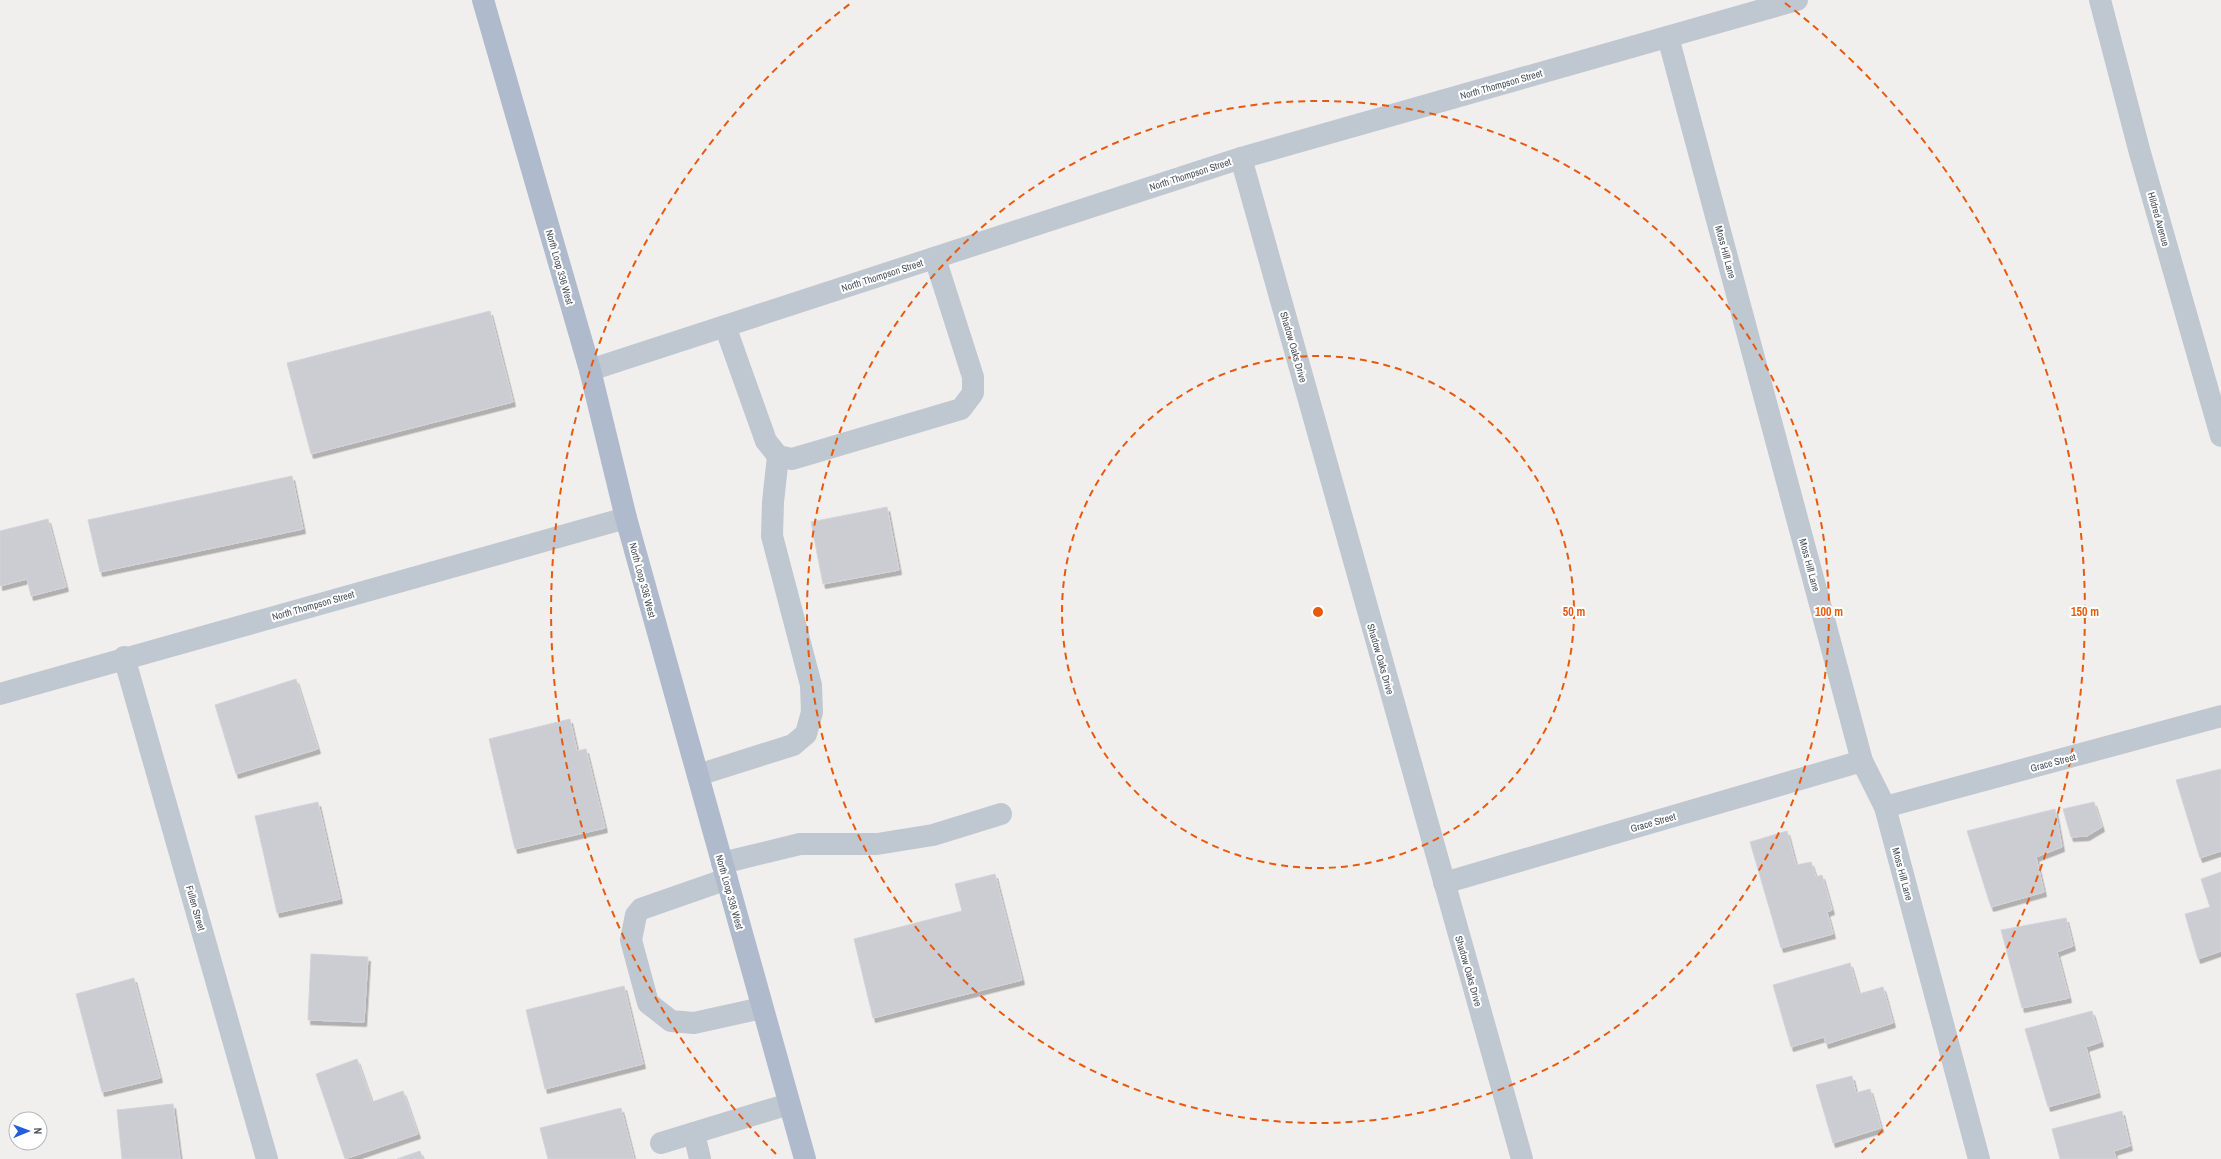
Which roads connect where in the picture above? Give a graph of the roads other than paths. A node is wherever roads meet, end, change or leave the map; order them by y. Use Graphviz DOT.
graph roads {
  1 [pos="484,0"];
  2 [pos="1797,0"];
  3 [pos="2100,0"];
  4 [pos="1668,37"];
  5 [pos="1241,158"];
  6 [pos="935,258"];
  7 [pos="725,326"];
  8 [pos="590,370"];
  9 [pos="2221,436"];
  10 [pos="778,456"];
  11 [pos="626,518"];
  12 [pos="124,657"];
  13 [pos="0,694"];
  14 [pos="2221,716"];
  15 [pos="1862,761"];
  16 [pos="698,775"];
  17 [pos="1885,807"];
  18 [pos="1001,814"];
  19 [pos="724,871"];
  20 [pos="1444,883"];
  21 [pos="762,1008"];
  22 [pos="789,1104"];
  23 [pos="694,1133"];
  24 [pos="660,1143"];
  25 [pos="267,1159"];
  26 [pos="700,1159"];
  27 [pos="805,1159"];
  28 [pos="1522,1159"];
  29 [pos="1979,1159"];
  1 -- 8 [label="main road, North Loop 336 West"];
  2 -- 4 [label="street, North Thompson Street"];
  3 -- 9 [label="street, Hildred Avenue"];
  4 -- 5 [label="street, North Thompson Street"];
  4 -- 15 [label="street, Moss Hill Lane"];
  5 -- 6 [label="street, North Thompson Street"];
  5 -- 20 [label="street, Shadow Oaks Drive"];
  6 -- 7 [label="street, North Thompson Street"];
  6 -- 10 [label="street"];
  7 -- 8 [label="street, North Thompson Street"];
  7 -- 10 [label="street"];
  8 -- 11 [label="main road, North Loop 336 West"];
  10 -- 16 [label="street"];
  11 -- 12 [label="street, North Thompson Street"];
  11 -- 16 [label="main road, North Loop 336 West"];
  12 -- 13 [label="street, North Thompson Street"];
  12 -- 25 [label="street, Fullen Street"];
  14 -- 17 [label="street, Grace Street"];
  15 -- 17 [label="street, Moss Hill Lane"];
  15 -- 20 [label="street, Grace Street"];
  16 -- 19 [label="main road, North Loop 336 West"];
  17 -- 29 [label="street, Moss Hill Lane"];
  18 -- 19 [label="street"];
  19 -- 21 [label="main road, North Loop 336 West"];
  19 -- 21 [label="street"];
  20 -- 28 [label="street, Shadow Oaks Drive"];
  21 -- 22 [label="main road, North Loop 336 West"];
  22 -- 23 [label="street"];
  22 -- 27 [label="main road, North Loop 336 West"];
  23 -- 24 [label="street"];
  23 -- 26 [label="street"];
}
